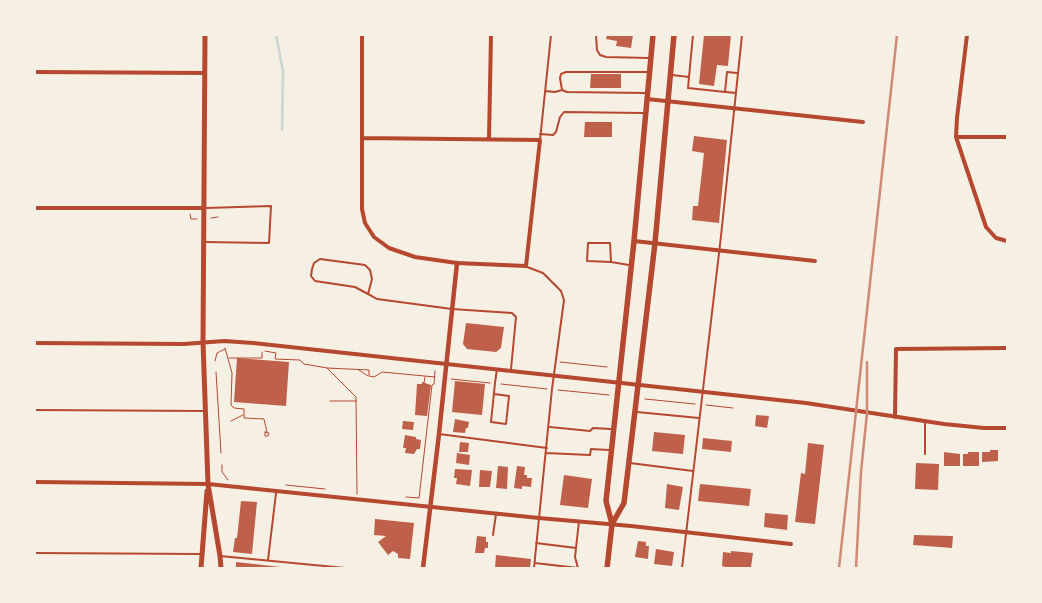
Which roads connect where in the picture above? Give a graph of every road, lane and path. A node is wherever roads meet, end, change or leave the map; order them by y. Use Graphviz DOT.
graph roads {
  1 [pos="205,35"];
  2 [pos="362,35"];
  3 [pos="491,35"];
  4 [pos="551,35"];
  5 [pos="596,35"];
  6 [pos="653,35"];
  7 [pos="674,35"];
  8 [pos="693,35"];
  9 [pos="742,35"];
  10 [pos="967,35"];
  11 [pos="651,58"];
  12 [pos="35,72"];
  13 [pos="650,72"];
  14 [pos="205,73"];
  15 [pos="738,73"];
  16 [pos="669,75"];
  17 [pos="688,77"];
  18 [pos="562,90"];
  19 [pos="545,91"];
  20 [pos="725,92"];
  21 [pos="736,93"];
  22 [pos="648,96"];
  23 [pos="667,100"];
  24 [pos="734,108"];
  25 [pos="646,113"];
  26 [pos="863,122"];
  27 [pos="540,134"];
  28 [pos="956,137"];
  29 [pos="1007,137"];
  30 [pos="362,138"];
  31 [pos="489,139"];
  32 [pos="540,140"];
  33 [pos="35,208"];
  34 [pos="204,208"];
  35 [pos="634,241"];
  36 [pos="1007,241"];
  37 [pos="203,242"];
  38 [pos="654,243"];
  39 [pos="719,250"];
  40 [pos="816,261"];
  41 [pos="611,262"];
  42 [pos="457,263"];
  43 [pos="631,265"];
  44 [pos="526,266"];
  45 [pos="368,294"];
  46 [pos="452,309"];
  47 [pos="203,342"];
  48 [pos="35,343"];
  49 [pos="1007,348"];
  50 [pos="229,358"];
  51 [pos="216,361"];
  52 [pos="446,363"];
  53 [pos="565,363"];
  54 [pos="607,367"];
  55 [pos="327,368"];
  56 [pos="357,369"];
  57 [pos="497,369"];
  58 [pos="511,370"];
  59 [pos="435,371"];
  60 [pos="216,372"];
  61 [pos="369,376"];
  62 [pos="425,376"];
  63 [pos="554,376"];
  64 [pos="435,378"];
  65 [pos="440,378"];
  66 [pos="450,379"];
  67 [pos="424,382"];
  68 [pos="495,383"];
  69 [pos="619,384"];
  70 [pos="638,385"];
  71 [pos="552,389"];
  72 [pos="702,392"];
  73 [pos="494,394"];
  74 [pos="610,395"];
  75 [pos="645,399"];
  76 [pos="330,401"];
  77 [pos="357,401"];
  78 [pos="701,404"];
  79 [pos="733,408"];
  80 [pos="35,410"];
  81 [pos="206,411"];
  82 [pos="635,412"];
  83 [pos="244,415"];
  84 [pos="895,417"];
  85 [pos="699,418"];
  86 [pos="925,421"];
  87 [pos="231,422"];
  88 [pos="549,427"];
  89 [pos="1007,428"];
  90 [pos="614,430"];
  91 [pos="267,432"];
  92 [pos="439,434"];
  93 [pos="547,448"];
  94 [pos="612,450"];
  95 [pos="221,453"];
  96 [pos="546,453"];
  97 [pos="925,454"];
  98 [pos="629,463"];
  99 [pos="222,465"];
  100 [pos="692,470"];
  101 [pos="231,481"];
  102 [pos="35,482"];
  103 [pos="208,484"];
  104 [pos="279,485"];
  105 [pos="277,490"];
  106 [pos="329,490"];
  107 [pos="357,494"];
  108 [pos="419,498"];
  109 [pos="430,506"];
  110 [pos="496,514"];
  111 [pos="540,518"];
  112 [pos="579,521"];
  113 [pos="612,524"];
  114 [pos="685,532"];
  115 [pos="493,536"];
  116 [pos="536,543"];
  117 [pos="791,544"];
  118 [pos="576,548"];
  119 [pos="35,553"];
  120 [pos="201,554"];
  121 [pos="220,556"];
  122 [pos="268,560"];
  123 [pos="534,563"];
  124 [pos="201,568"];
  125 [pos="221,568"];
  126 [pos="345,568"];
  127 [pos="423,568"];
  128 [pos="534,568"];
  129 [pos="578,568"];
  130 [pos="607,568"];
  131 [pos="682,568"];
  1 -- 14 [label="main road"];
  2 -- 30 [label="street"];
  3 -- 31 [label="street"];
  4 -- 19 [label="lane"];
  5 -- 11 [label="lane"];
  6 -- 11 [label="main road"];
  7 -- 16 [label="main road"];
  8 -- 17 [label="lane"];
  9 -- 15 [label="lane"];
  10 -- 28 [label="street"];
  11 -- 13 [label="main road"];
  12 -- 14 [label="street"];
  13 -- 18 [label="lane"];
  13 -- 22 [label="main road"];
  14 -- 34 [label="main road"];
  15 -- 20 [label="lane"];
  15 -- 21 [label="lane"];
  16 -- 17 [label="lane"];
  16 -- 23 [label="main road"];
  17 -- 20 [label="lane"];
  18 -- 19 [label="lane"];
  18 -- 22 [label="lane"];
  19 -- 27 [label="lane"];
  20 -- 21 [label="lane"];
  21 -- 24 [label="lane"];
  22 -- 23 [label="street"];
  22 -- 25 [label="main road"];
  23 -- 24 [label="street"];
  23 -- 38 [label="main road"];
  24 -- 26 [label="street"];
  24 -- 39 [label="lane"];
  25 -- 27 [label="lane"];
  25 -- 35 [label="main road"];
  27 -- 32 [label="lane"];
  28 -- 29 [label="street"];
  28 -- 36 [label="street"];
  30 -- 31 [label="street"];
  30 -- 42 [label="street"];
  31 -- 32 [label="street"];
  32 -- 44 [label="street"];
  33 -- 34 [label="street"];
  34 -- 37 [label="main road"];
  34 -- 37 [label="lane"];
  35 -- 38 [label="street"];
  35 -- 43 [label="main road"];
  37 -- 47 [label="main road"];
  38 -- 39 [label="street"];
  38 -- 70 [label="main road"];
  39 -- 40 [label="street"];
  39 -- 72 [label="lane"];
  41 -- 41 [label="lane"];
  41 -- 43 [label="lane"];
  42 -- 44 [label="street"];
  42 -- 46 [label="street"];
  43 -- 69 [label="main road"];
  44 -- 63 [label="lane"];
  45 -- 45 [label="lane"];
  45 -- 46 [label="lane"];
  46 -- 52 [label="street"];
  46 -- 58 [label="lane"];
  47 -- 48 [label="street"];
  47 -- 52 [label="street"];
  47 -- 81 [label="main road"];
  49 -- 84 [label="street"];
  50 -- 51 [label="path"];
  50 -- 55 [label="path"];
  50 -- 83 [label="path"];
  52 -- 57 [label="street"];
  52 -- 92 [label="street"];
  53 -- 54 [label="path"];
  55 -- 56 [label="path"];
  55 -- 77 [label="path"];
  56 -- 61 [label="path"];
  56 -- 61 [label="path"];
  57 -- 58 [label="street"];
  57 -- 68 [label="lane"];
  58 -- 63 [label="street"];
  59 -- 64 [label="path"];
  60 -- 95 [label="path"];
  61 -- 62 [label="path"];
  62 -- 64 [label="path"];
  62 -- 67 [label="path"];
  63 -- 69 [label="street"];
  63 -- 71 [label="lane"];
  64 -- 65 [label="path"];
  64 -- 108 [label="path"];
  66 -- 68 [label="path"];
  68 -- 71 [label="path"];
  68 -- 73 [label="lane"];
  69 -- 70 [label="street"];
  69 -- 90 [label="main road"];
  70 -- 72 [label="street"];
  70 -- 82 [label="main road"];
  71 -- 74 [label="path"];
  71 -- 88 [label="lane"];
  72 -- 78 [label="lane"];
  72 -- 84 [label="street"];
  73 -- 73 [label="lane"];
  75 -- 78 [label="path"];
  76 -- 77 [label="path"];
  77 -- 107 [label="path"];
  78 -- 79 [label="path"];
  78 -- 85 [label="lane"];
  80 -- 81 [label="lane"];
  81 -- 103 [label="main road"];
  82 -- 85 [label="lane"];
  82 -- 98 [label="main road"];
  83 -- 87 [label="path"];
  83 -- 91 [label="path"];
  84 -- 86 [label="street"];
  85 -- 100 [label="lane"];
  86 -- 89 [label="street"];
  86 -- 97 [label="lane"];
  88 -- 90 [label="lane"];
  88 -- 93 [label="lane"];
  90 -- 94 [label="main road"];
  92 -- 93 [label="lane"];
  92 -- 109 [label="street"];
  93 -- 96 [label="lane"];
  94 -- 96 [label="lane"];
  94 -- 113 [label="main road"];
  96 -- 111 [label="lane"];
  98 -- 100 [label="lane"];
  98 -- 113 [label="main road"];
  99 -- 101 [label="path"];
  100 -- 114 [label="lane"];
  102 -- 103 [label="street"];
  103 -- 105 [label="street"];
  103 -- 120 [label="main road"];
  103 -- 121 [label="main road"];
  104 -- 106 [label="path"];
  105 -- 109 [label="street"];
  105 -- 122 [label="lane"];
  109 -- 110 [label="street"];
  109 -- 127 [label="street"];
  110 -- 111 [label="street"];
  110 -- 115 [label="lane"];
  111 -- 112 [label="street"];
  111 -- 116 [label="lane"];
  112 -- 113 [label="street"];
  112 -- 118 [label="lane"];
  113 -- 114 [label="street"];
  113 -- 130 [label="main road"];
  114 -- 117 [label="street"];
  114 -- 131 [label="lane"];
  116 -- 118 [label="lane"];
  116 -- 123 [label="lane"];
  118 -- 129 [label="lane"];
  119 -- 120 [label="lane"];
  120 -- 124 [label="main road"];
  121 -- 122 [label="lane"];
  121 -- 125 [label="main road"];
  122 -- 126 [label="lane"];
  123 -- 128 [label="lane"];
  123 -- 129 [label="lane"];
}
